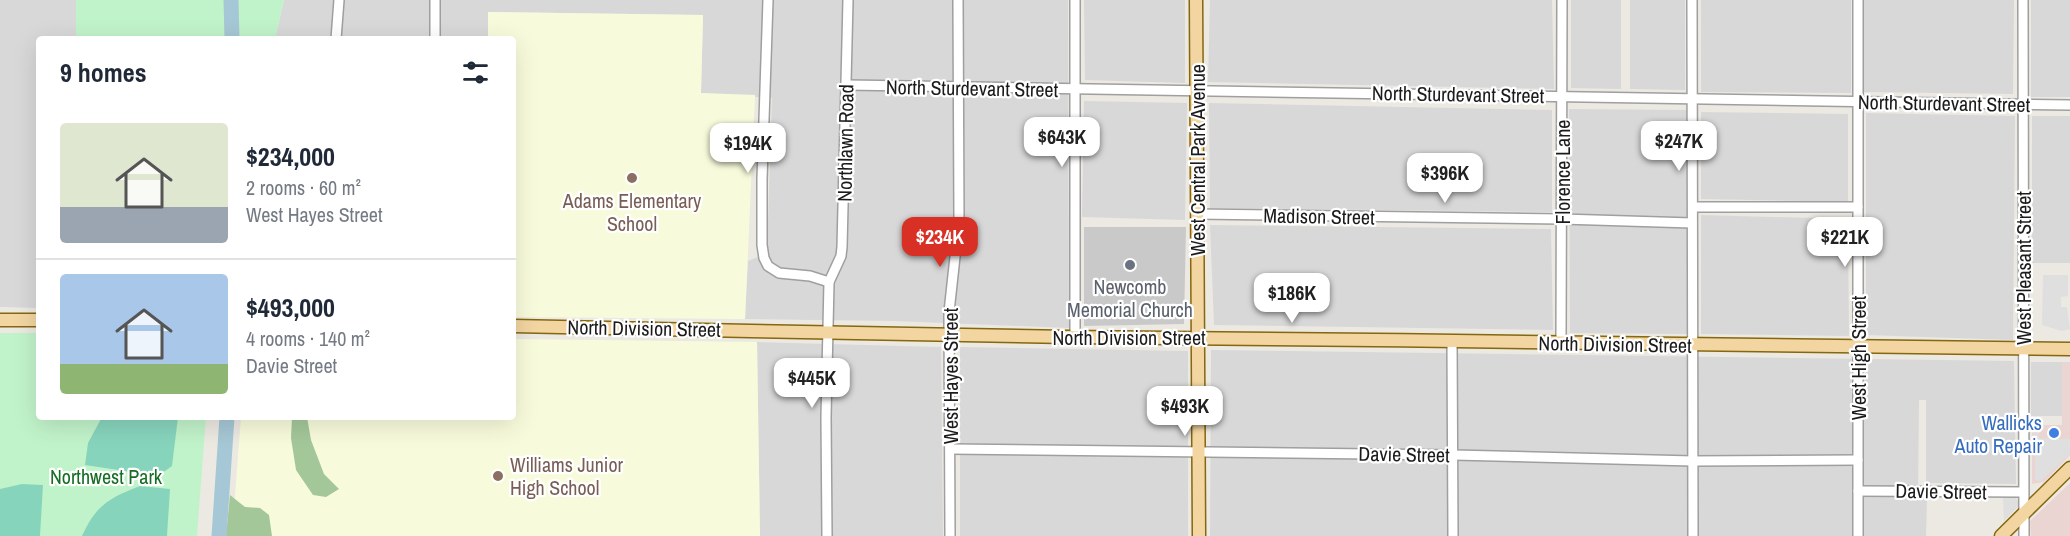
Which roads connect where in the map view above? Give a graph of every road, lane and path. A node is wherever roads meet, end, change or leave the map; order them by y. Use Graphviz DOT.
graph roads {
  1 [pos="339,0"];
  2 [pos="435,0"];
  3 [pos="768,0"];
  4 [pos="848,0"];
  5 [pos="958,0"];
  6 [pos="1075,0"];
  7 [pos="1196,0"];
  8 [pos="1562,0"];
  9 [pos="1692,0"];
  10 [pos="1858,0"];
  11 [pos="2023,0"];
  12 [pos="336,36"];
  13 [pos="435,36"];
  14 [pos="847,85"];
  15 [pos="959,87"];
  16 [pos="1075,90"];
  17 [pos="1196,91"];
  18 [pos="1562,96"];
  19 [pos="1692,100"];
  20 [pos="1858,101"];
  21 [pos="2023,104"];
  22 [pos="2070,105"];
  23 [pos="1693,207"];
  24 [pos="1858,207"];
  25 [pos="1197,214"];
  26 [pos="1562,219"];
  27 [pos="1692,223"];
  28 [pos="829,282"];
  29 [pos="0,320"];
  30 [pos="36,320"];
  31 [pos="516,326"];
  32 [pos="828,332"];
  33 [pos="950,335"];
  34 [pos="1075,337"];
  35 [pos="1198,337"];
  36 [pos="1452,342"];
  37 [pos="1561,343"];
  38 [pos="1693,345"];
  39 [pos="1858,345"];
  40 [pos="2023,348"];
  41 [pos="2070,349"];
  42 [pos="950,450"];
  43 [pos="1200,452"];
  44 [pos="1454,455"];
  45 [pos="1858,460"];
  46 [pos="1693,461"];
  47 [pos="2070,468"];
  48 [pos="1858,491"];
  49 [pos="2023,492"];
  50 [pos="2024,514"];
  51 [pos="827,536"];
  52 [pos="950,536"];
  53 [pos="1199,536"];
  54 [pos="1453,536"];
  55 [pos="1693,536"];
  56 [pos="1858,536"];
  57 [pos="2001,536"];
  58 [pos="2024,536"];
  1 -- 12 [label="street"];
  2 -- 13 [label="street"];
  3 -- 28 [label="street"];
  4 -- 14 [label="street, Northlawn Road"];
  5 -- 15 [label="street, West Hayes Street"];
  6 -- 16 [label="street"];
  7 -- 17 [label="main road, West Central Park Avenue"];
  8 -- 18 [label="street, Florence Lane"];
  9 -- 19 [label="street"];
  10 -- 20 [label="street, West High Street"];
  11 -- 21 [label="street, West Pleasant Street"];
  14 -- 15 [label="street, North Sturdevant Street"];
  14 -- 28 [label="street, Northlawn Road"];
  15 -- 16 [label="street, North Sturdevant Street"];
  15 -- 33 [label="street, West Hayes Street"];
  16 -- 17 [label="street, North Sturdevant Street"];
  16 -- 34 [label="street"];
  17 -- 18 [label="street, North Sturdevant Street"];
  17 -- 25 [label="main road, West Central Park Avenue"];
  18 -- 19 [label="street, North Sturdevant Street"];
  18 -- 26 [label="street, Florence Lane"];
  19 -- 20 [label="street, North Sturdevant Street"];
  19 -- 23 [label="street"];
  20 -- 21 [label="street, North Sturdevant Street"];
  20 -- 24 [label="street, West High Street"];
  21 -- 22 [label="street, North Sturdevant Street"];
  21 -- 40 [label="street, West Pleasant Street"];
  23 -- 24 [label="street"];
  23 -- 27 [label="street"];
  24 -- 39 [label="street, West High Street"];
  25 -- 26 [label="street, Madison Street"];
  25 -- 35 [label="main road, West Central Park Avenue"];
  26 -- 27 [label="street, Madison Street"];
  26 -- 37 [label="street, Florence Lane"];
  27 -- 38 [label="street"];
  28 -- 32 [label="street"];
  29 -- 30 [label="main road"];
  31 -- 32 [label="main road, North Division Street"];
  32 -- 33 [label="main road, North Division Street"];
  32 -- 51 [label="street"];
  33 -- 34 [label="main road, North Division Street"];
  33 -- 42 [label="street, West Hayes Street"];
  34 -- 35 [label="main road, North Division Street"];
  35 -- 36 [label="main road, North Division Street"];
  35 -- 43 [label="main road, West Central Park Avenue"];
  36 -- 37 [label="main road, North Division Street"];
  36 -- 44 [label="street"];
  37 -- 38 [label="main road, North Division Street"];
  38 -- 39 [label="main road, North Division Street"];
  38 -- 46 [label="street"];
  39 -- 40 [label="main road, North Division Street"];
  39 -- 45 [label="street, West High Street"];
  40 -- 41 [label="main road, North Division Street"];
  40 -- 49 [label="street, West Pleasant Street"];
  42 -- 43 [label="street, Davie Street"];
  42 -- 52 [label="street, West Hayes Street"];
  43 -- 44 [label="street, Davie Street"];
  43 -- 53 [label="main road, West Central Park Avenue"];
  44 -- 46 [label="street, Davie Street"];
  44 -- 54 [label="street"];
  45 -- 46 [label="street, Davie Street"];
  45 -- 48 [label="street, West High Street"];
  46 -- 55 [label="street"];
  47 -- 50 [label="main road"];
  48 -- 49 [label="street, Davie Street"];
  48 -- 56 [label="street, West High Street"];
  49 -- 50 [label="street, West Pleasant Street"];
  50 -- 57 [label="main road"];
  50 -- 58 [label="street, West Pleasant Street"];
}
